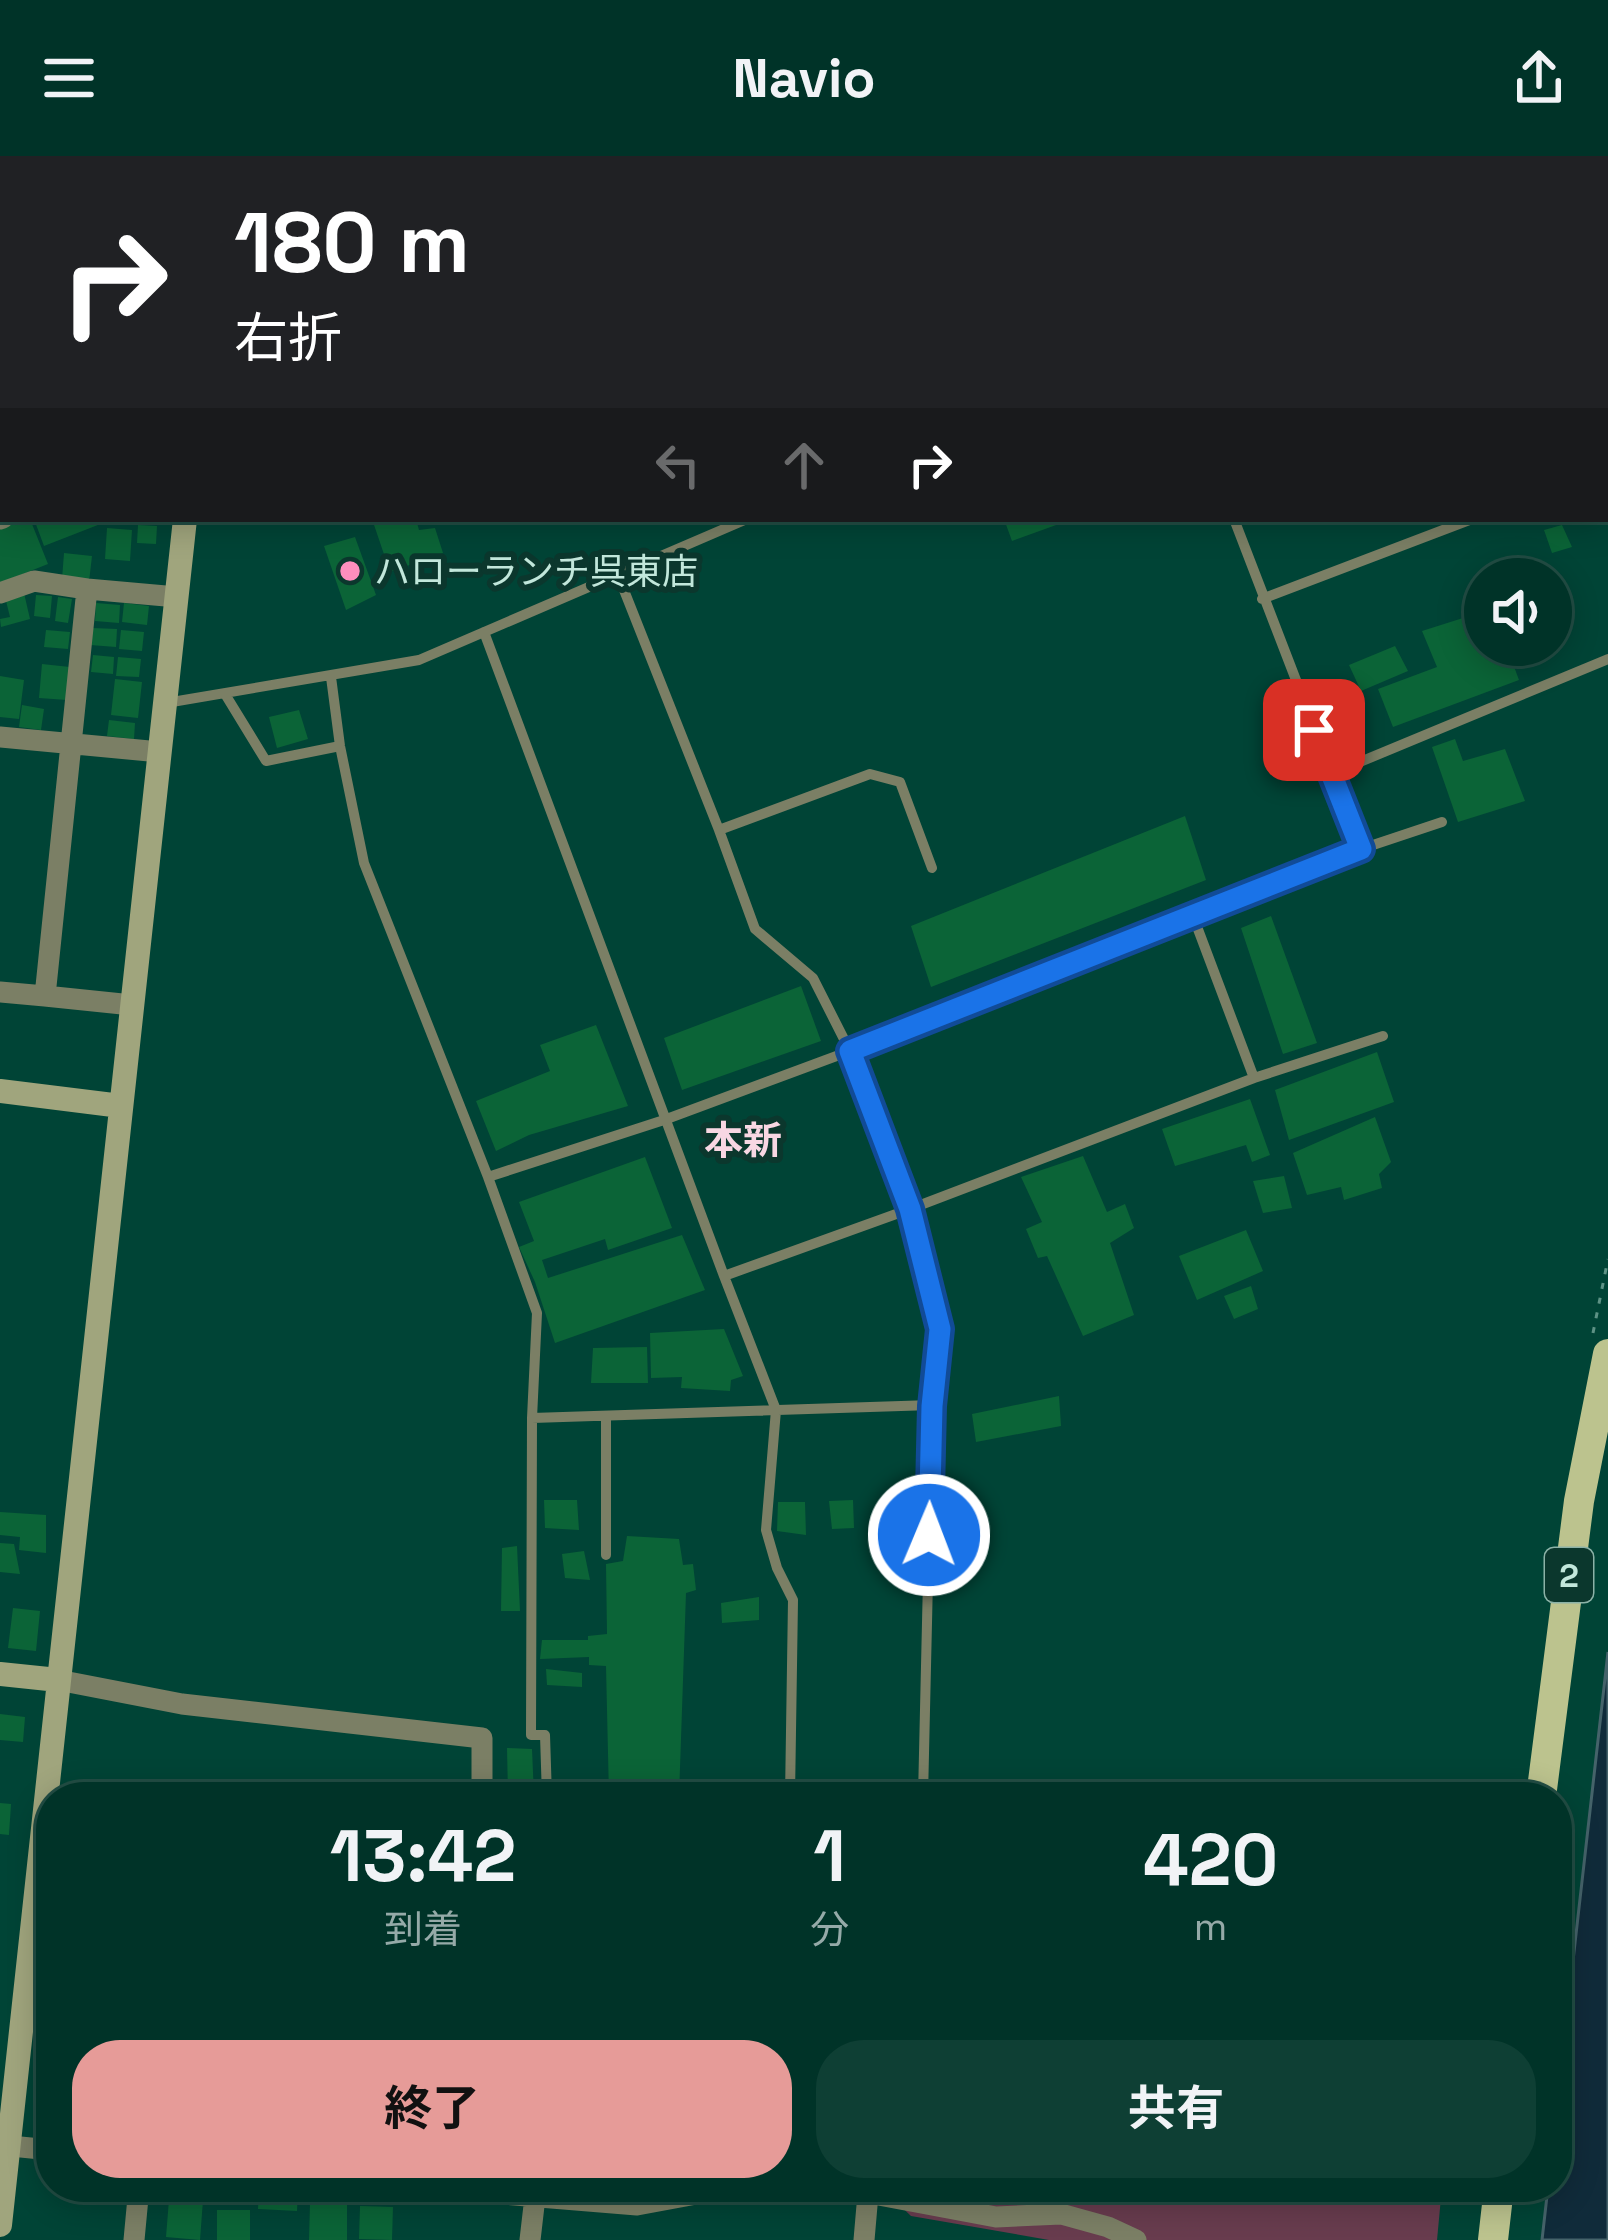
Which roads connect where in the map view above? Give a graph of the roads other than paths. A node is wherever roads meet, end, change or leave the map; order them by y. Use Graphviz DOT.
graph roads {
  1 [pos="184,522"];
  2 [pos="740,522"];
  3 [pos="1235,522"];
  4 [pos="1464,522"];
  5 [pos="618,575"];
  6 [pos="87,589"];
  7 [pos="0,593"];
  8 [pos="177,597"];
  9 [pos="1262,599"];
  10 [pos="484,632"];
  11 [pos="1608,658"];
  12 [pos="331,677"];
  13 [pos="225,694"];
  14 [pos="166,704"];
  15 [pos="0,737"];
  16 [pos="70,743"];
  17 [pos="340,746"];
  18 [pos="160,752"];
  19 [pos="1331,774"];
  20 [pos="1442,822"];
  21 [pos="719,830"];
  22 [pos="1361,849"];
  23 [pos="932,868"];
  24 [pos="1193,916"];
  25 [pos="0,992"];
  26 [pos="45,996"];
  27 [pos="132,1006"];
  28 [pos="1383,1036"];
  29 [pos="850,1051"];
  30 [pos="1254,1078"];
  31 [pos="0,1090"];
  32 [pos="121,1106"];
  33 [pos="664,1120"];
  34 [pos="488,1177"];
  35 [pos="910,1209"];
  36 [pos="724,1276"];
  37 [pos="1608,1354"];
  38 [pos="932,1406"];
  39 [pos="776,1410"];
  40 [pos="606,1416"];
  41 [pos="532,1418"];
  42 [pos="606,1556"];
  43 [pos="0,1674"];
  44 [pos="58,1681"];
  45 [pos="46,1782"];
  46 [pos="482,1782"];
  47 [pos="547,1782"];
  48 [pos="790,1782"];
  49 [pos="923,1782"];
  50 [pos="1543,1782"];
  51 [pos="36,1870"];
  52 [pos="4,2145"];
  53 [pos="36,2148"];
  54 [pos="138,2202"];
  55 [pos="534,2202"];
  56 [pos="599,2202"];
  57 [pos="653,2202"];
  58 [pos="867,2202"];
  59 [pos="913,2202"];
  60 [pos="1497,2202"];
  61 [pos="0,2225"];
  62 [pos="134,2240"];
  63 [pos="530,2240"];
  64 [pos="864,2240"];
  65 [pos="1136,2240"];
  66 [pos="1493,2240"];
  1 -- 8 [label="street"];
  2 -- 5 [label="lane"];
  3 -- 9 [label="lane"];
  4 -- 9 [label="lane"];
  5 -- 10 [label="lane"];
  5 -- 21 [label="lane"];
  6 -- 7 [label="street"];
  6 -- 8 [label="street"];
  6 -- 16 [label="street"];
  8 -- 14 [label="street"];
  9 -- 19 [label="lane"];
  10 -- 12 [label="lane"];
  10 -- 33 [label="lane"];
  11 -- 19 [label="lane"];
  12 -- 13 [label="lane"];
  12 -- 17 [label="lane"];
  13 -- 14 [label="lane"];
  13 -- 17 [label="lane"];
  14 -- 18 [label="street"];
  15 -- 16 [label="street"];
  16 -- 18 [label="street"];
  16 -- 26 [label="street"];
  17 -- 34 [label="lane"];
  18 -- 27 [label="street"];
  19 -- 22 [label="lane"];
  20 -- 22 [label="lane"];
  21 -- 23 [label="lane"];
  21 -- 29 [label="lane"];
  22 -- 24 [label="lane"];
  24 -- 29 [label="lane"];
  24 -- 30 [label="lane"];
  25 -- 26 [label="street"];
  26 -- 27 [label="street"];
  27 -- 32 [label="street"];
  28 -- 30 [label="lane"];
  29 -- 33 [label="lane"];
  29 -- 35 [label="lane"];
  30 -- 35 [label="lane"];
  31 -- 32 [label="street"];
  32 -- 44 [label="street"];
  33 -- 34 [label="lane"];
  33 -- 36 [label="lane"];
  34 -- 41 [label="lane"];
  35 -- 36 [label="lane"];
  35 -- 38 [label="lane"];
  36 -- 39 [label="lane"];
  37 -- 50 [label="main road, 2"];
  38 -- 39 [label="lane"];
  38 -- 49 [label="lane"];
  39 -- 40 [label="lane"];
  39 -- 48 [label="lane"];
  40 -- 41 [label="lane"];
  40 -- 42 [label="lane"];
  41 -- 47 [label="lane"];
  43 -- 44 [label="street"];
  44 -- 45 [label="street"];
  44 -- 46 [label="street"];
  51 -- 52 [label="street"];
  52 -- 53 [label="street"];
  52 -- 61 [label="street"];
  54 -- 62 [label="street"];
  55 -- 63 [label="street"];
  56 -- 57 [label="street"];
  58 -- 64 [label="street"];
  59 -- 65 [label="street"];
  60 -- 66 [label="main road"];
}
